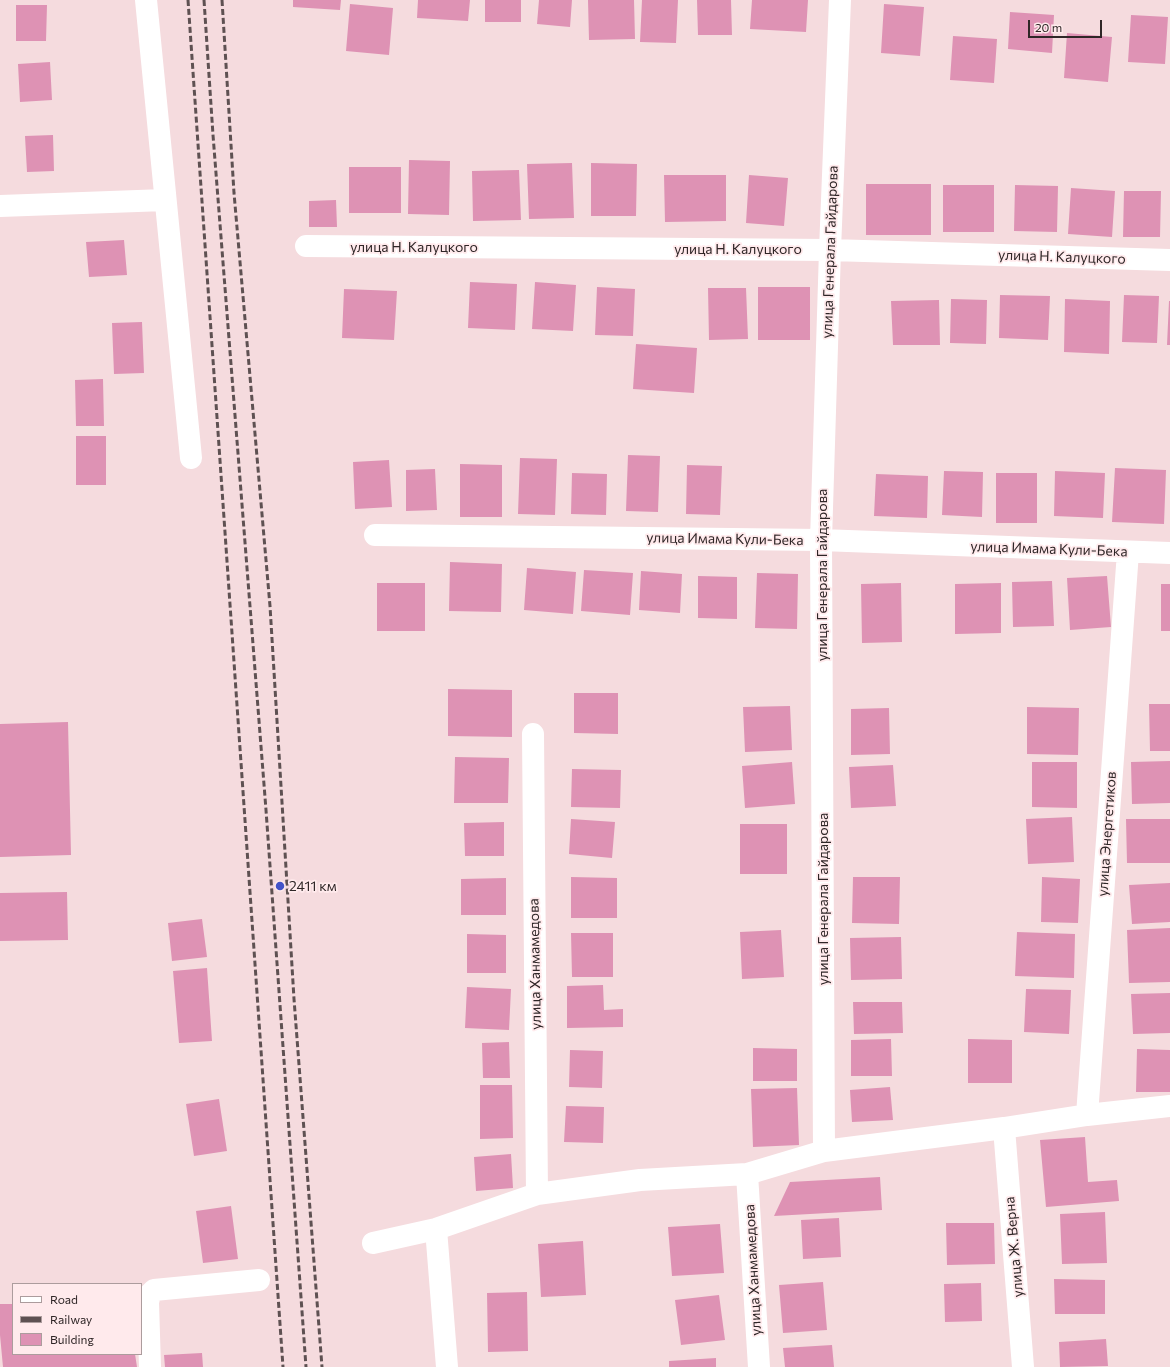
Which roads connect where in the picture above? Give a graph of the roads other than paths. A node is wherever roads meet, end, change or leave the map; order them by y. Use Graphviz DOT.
graph roads {
  1 [pos="146,0"];
  2 [pos="840,0"];
  3 [pos="165,200"];
  4 [pos="0,206"];
  5 [pos="306,246"];
  6 [pos="830,250"];
  7 [pos="1170,260"];
  8 [pos="190,458"];
  9 [pos="375,534"];
  10 [pos="821,540"];
  11 [pos="1128,552"];
  12 [pos="1170,553"];
  13 [pos="533,734"];
  14 [pos="1170,1106"];
  15 [pos="1087,1115"];
  16 [pos="1004,1128"];
  17 [pos="824,1151"];
  18 [pos="747,1174"];
  19 [pos="538,1194"];
  20 [pos="436,1229"];
  21 [pos="373,1243"];
  22 [pos="259,1280"];
  23 [pos="150,1367"];
  24 [pos="447,1367"];
  25 [pos="759,1367"];
  26 [pos="1023,1367"];
  1 -- 3 [label="street"];
  2 -- 6 [label="street, улица Генерала Гайдарова"];
  3 -- 4 [label="street"];
  3 -- 8 [label="street"];
  5 -- 6 [label="street, улица Н. Калуцкого"];
  6 -- 7 [label="street, улица Н. Калуцкого"];
  6 -- 10 [label="street, улица Генерала Гайдарова"];
  9 -- 10 [label="street, улица Имама Кули-Бека"];
  10 -- 11 [label="street, улица Имама Кули-Бека"];
  10 -- 17 [label="street, улица Генерала Гайдарова"];
  11 -- 12 [label="street, улица Имама Кули-Бека"];
  11 -- 15 [label="street, улица Энергетиков"];
  13 -- 19 [label="street, улица Ханмамедова"];
  14 -- 15 [label="street"];
  15 -- 16 [label="street"];
  16 -- 17 [label="street"];
  16 -- 26 [label="street, улица Ж. Верна"];
  17 -- 18 [label="street"];
  18 -- 19 [label="street"];
  18 -- 25 [label="street, улица Ханмамедова"];
  19 -- 20 [label="street"];
  20 -- 21 [label="street"];
  20 -- 24 [label="street"];
  22 -- 23 [label="street"];
}
